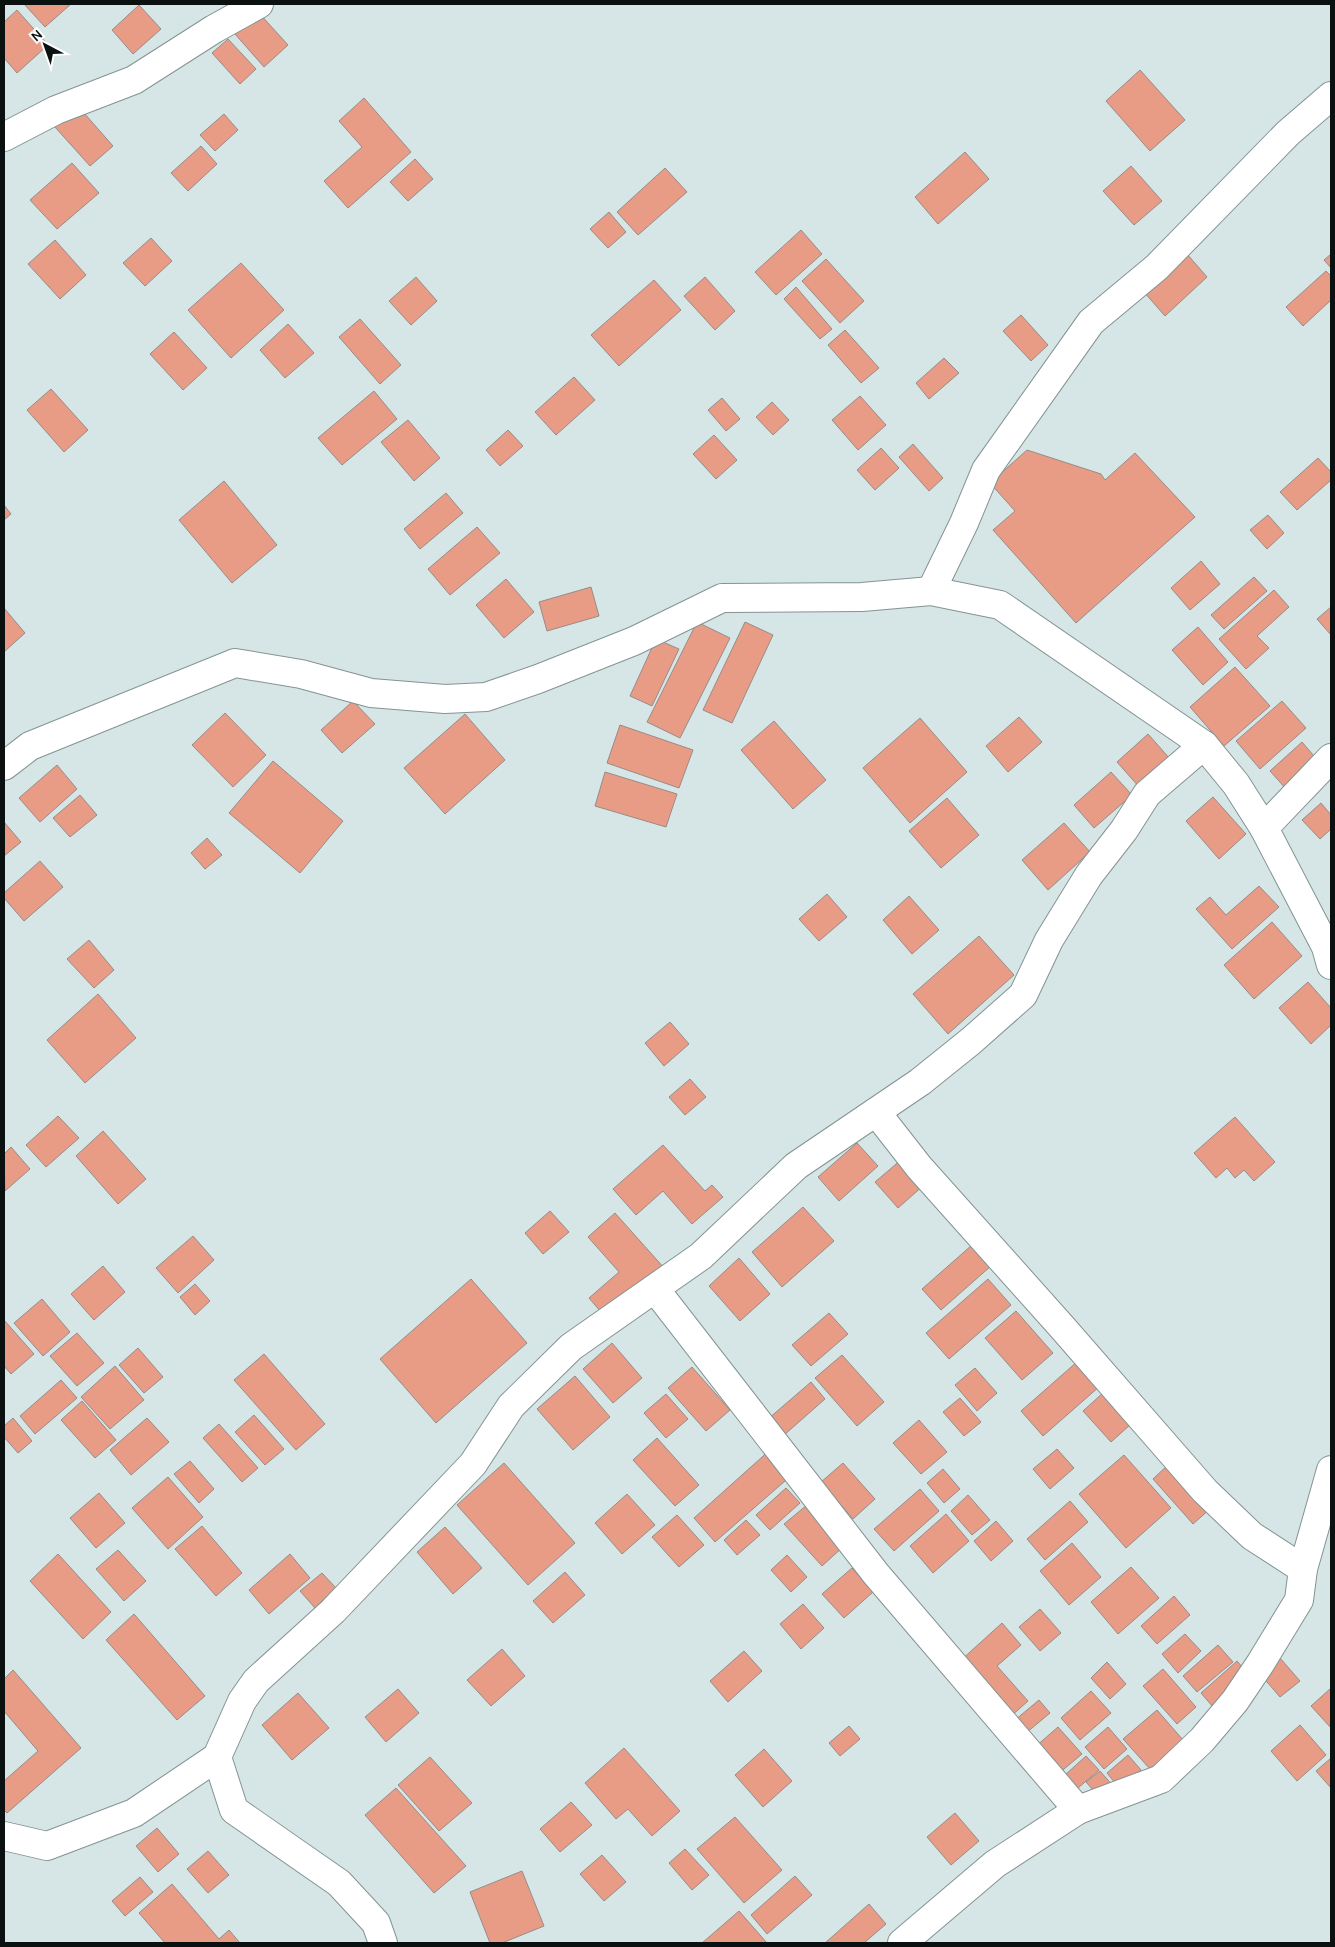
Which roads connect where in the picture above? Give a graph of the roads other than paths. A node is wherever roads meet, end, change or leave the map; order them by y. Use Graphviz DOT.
graph roads {
  1 [pos="259,4"];
  2 [pos="1331,96"];
  3 [pos="4,137"];
  4 [pos="931,591"];
  5 [pos="1204,745"];
  6 [pos="1331,758"];
  7 [pos="4,766"];
  8 [pos="1264,828"];
  9 [pos="1331,965"];
  10 [pos="876,1112"];
  11 [pos="655,1289"];
  12 [pos="1331,1470"];
  13 [pos="1303,1569"];
  14 [pos="217,1757"];
  15 [pos="1078,1810"];
  16 [pos="4,1836"];
  17 [pos="382,1943"];
  18 [pos="902,1943"];
  1 -- 3 [label="street"];
  2 -- 4 [label="street"];
  4 -- 5 [label="street"];
  4 -- 7 [label="street"];
  5 -- 8 [label="street"];
  5 -- 10 [label="street"];
  6 -- 8 [label="street"];
  8 -- 9 [label="street"];
  10 -- 11 [label="street"];
  10 -- 13 [label="street"];
  11 -- 14 [label="street"];
  11 -- 15 [label="street"];
  12 -- 13 [label="street"];
  13 -- 15 [label="street"];
  14 -- 16 [label="street"];
  14 -- 17 [label="street"];
  15 -- 18 [label="street"];
}
